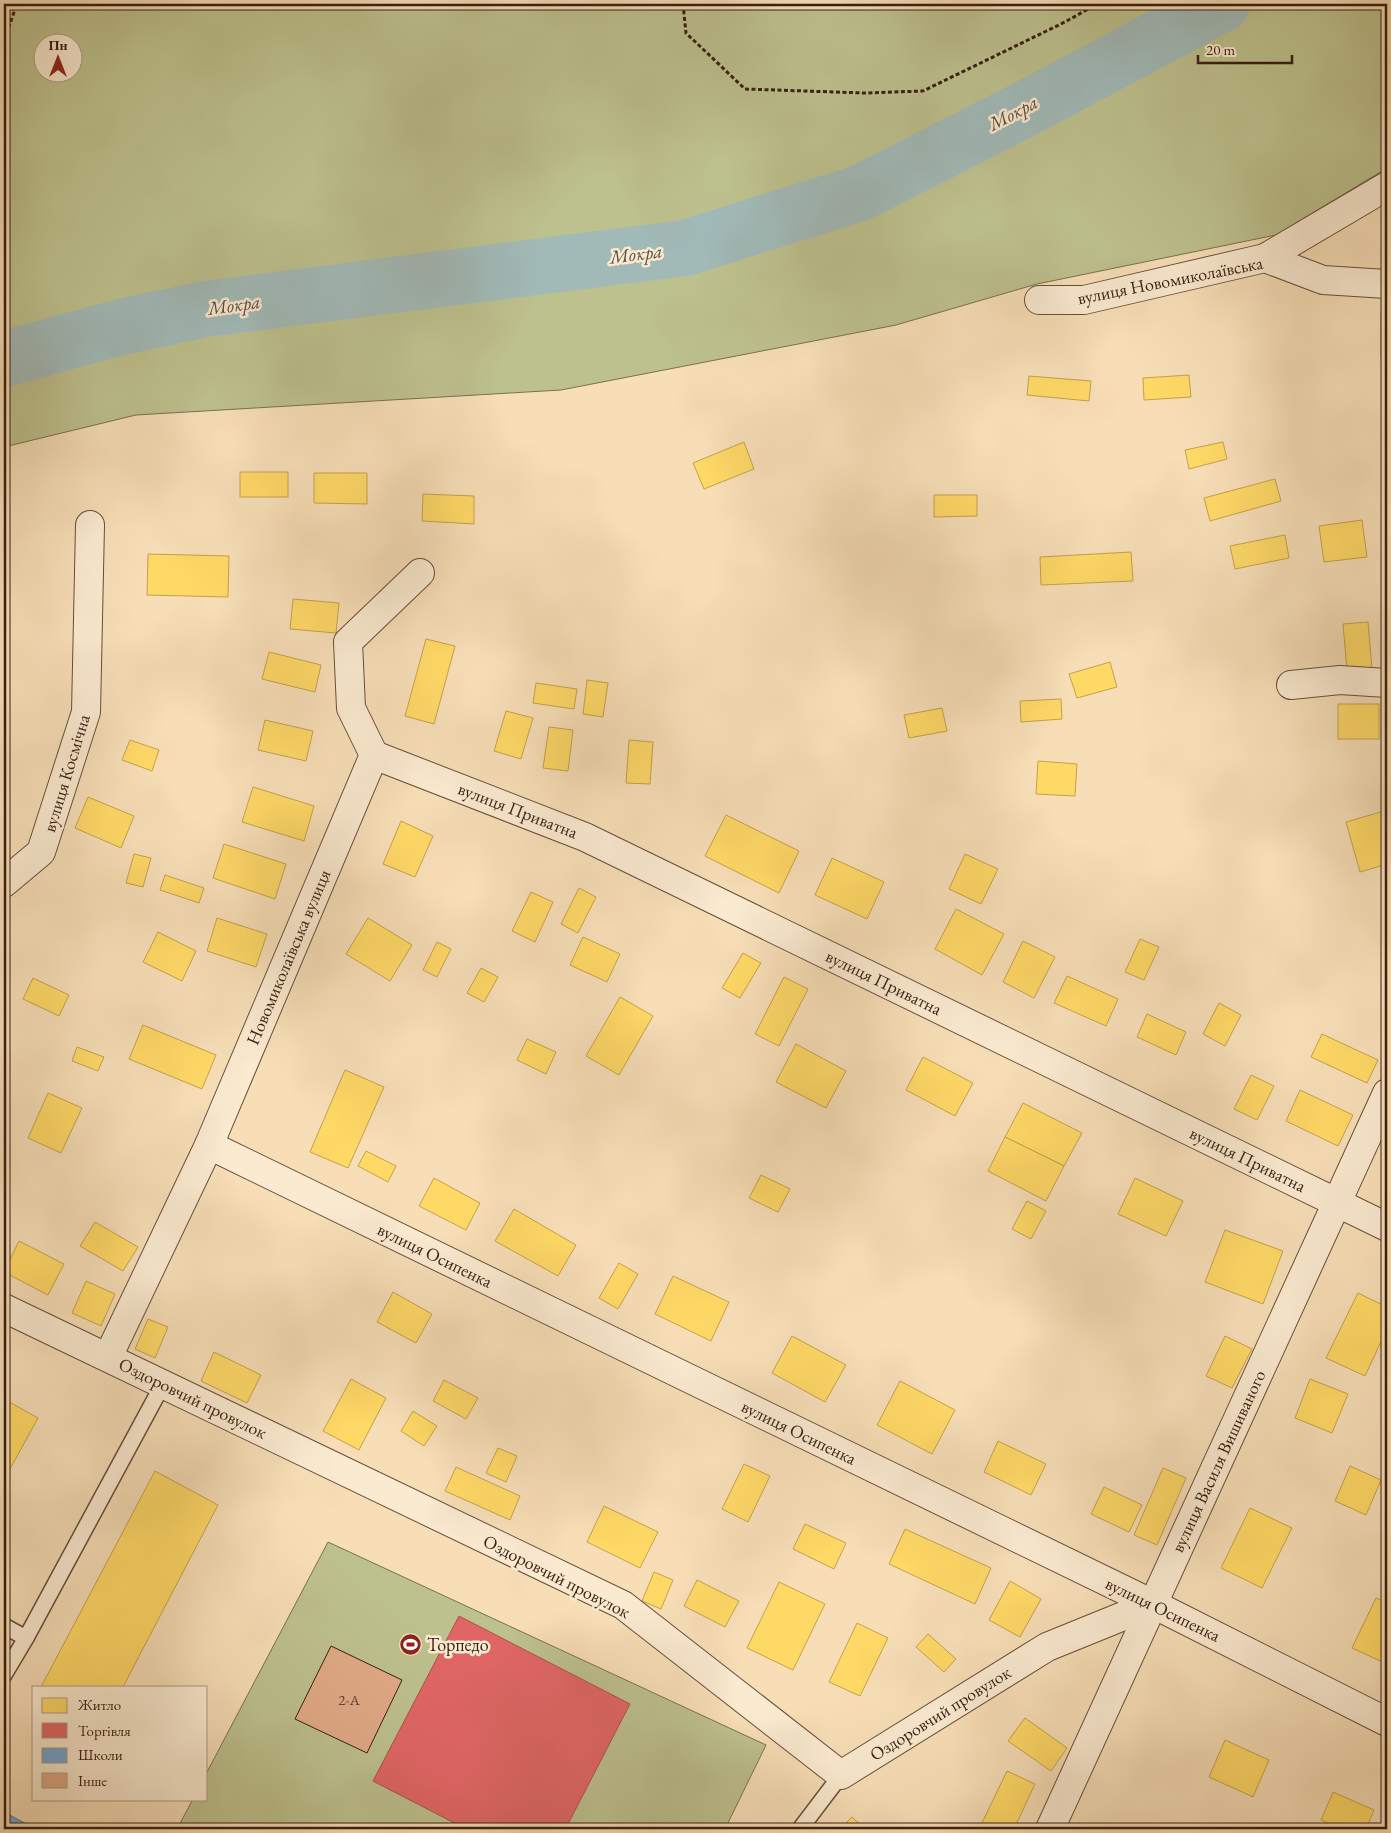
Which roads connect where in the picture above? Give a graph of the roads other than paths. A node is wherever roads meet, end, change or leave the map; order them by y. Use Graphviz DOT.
graph roads {
  1 [pos="1387,186"];
  2 [pos="1264,258"];
  3 [pos="1387,284"];
  4 [pos="1039,300"];
  5 [pos="90,525"];
  6 [pos="420,573"];
  7 [pos="1387,683"];
  8 [pos="1291,684"];
  9 [pos="374,754"];
  10 [pos="4,883"];
  11 [pos="1387,1093"];
  12 [pos="209,1145"];
  13 [pos="1337,1202"];
  14 [pos="1387,1227"];
  15 [pos="4,1308"];
  16 [pos="108,1357"];
  17 [pos="163,1384"];
  18 [pos="1153,1604"];
  19 [pos="4,1626"];
  20 [pos="26,1638"];
  21 [pos="4,1675"];
  22 [pos="1387,1722"];
  23 [pos="841,1775"];
  24 [pos="800,1829"];
  25 [pos="1050,1829"];
  1 -- 2 [label="street"];
  2 -- 3 [label="street, вулиця Новомиколаївська"];
  2 -- 4 [label="street, вулиця Новомиколаївська"];
  5 -- 10 [label="street, вулиця Космічна"];
  6 -- 9 [label="street"];
  7 -- 8 [label="street"];
  9 -- 12 [label="street, Новомиколаївська вулиця"];
  9 -- 13 [label="street, вулиця Приватна"];
  11 -- 13 [label="street, вулиця Василя Вишиваного"];
  12 -- 16 [label="street, Новомиколаївська вулиця"];
  12 -- 18 [label="street, вулиця Осипенка"];
  13 -- 14 [label="street, вулиця Приватна"];
  13 -- 18 [label="street, вулиця Василя Вишиваного"];
  15 -- 16 [label="street, Оздоровчий провулок"];
  16 -- 17 [label="street, Оздоровчий провулок"];
  17 -- 20 [label="lane"];
  17 -- 23 [label="street, Оздоровчий провулок"];
  18 -- 22 [label="street, вулиця Осипенка"];
  18 -- 23 [label="street, Оздоровчий провулок"];
  18 -- 25 [label="street, вулиця Василя Вишиваного"];
  19 -- 20 [label="lane"];
  20 -- 21 [label="lane"];
  23 -- 24 [label="lane"];
}
